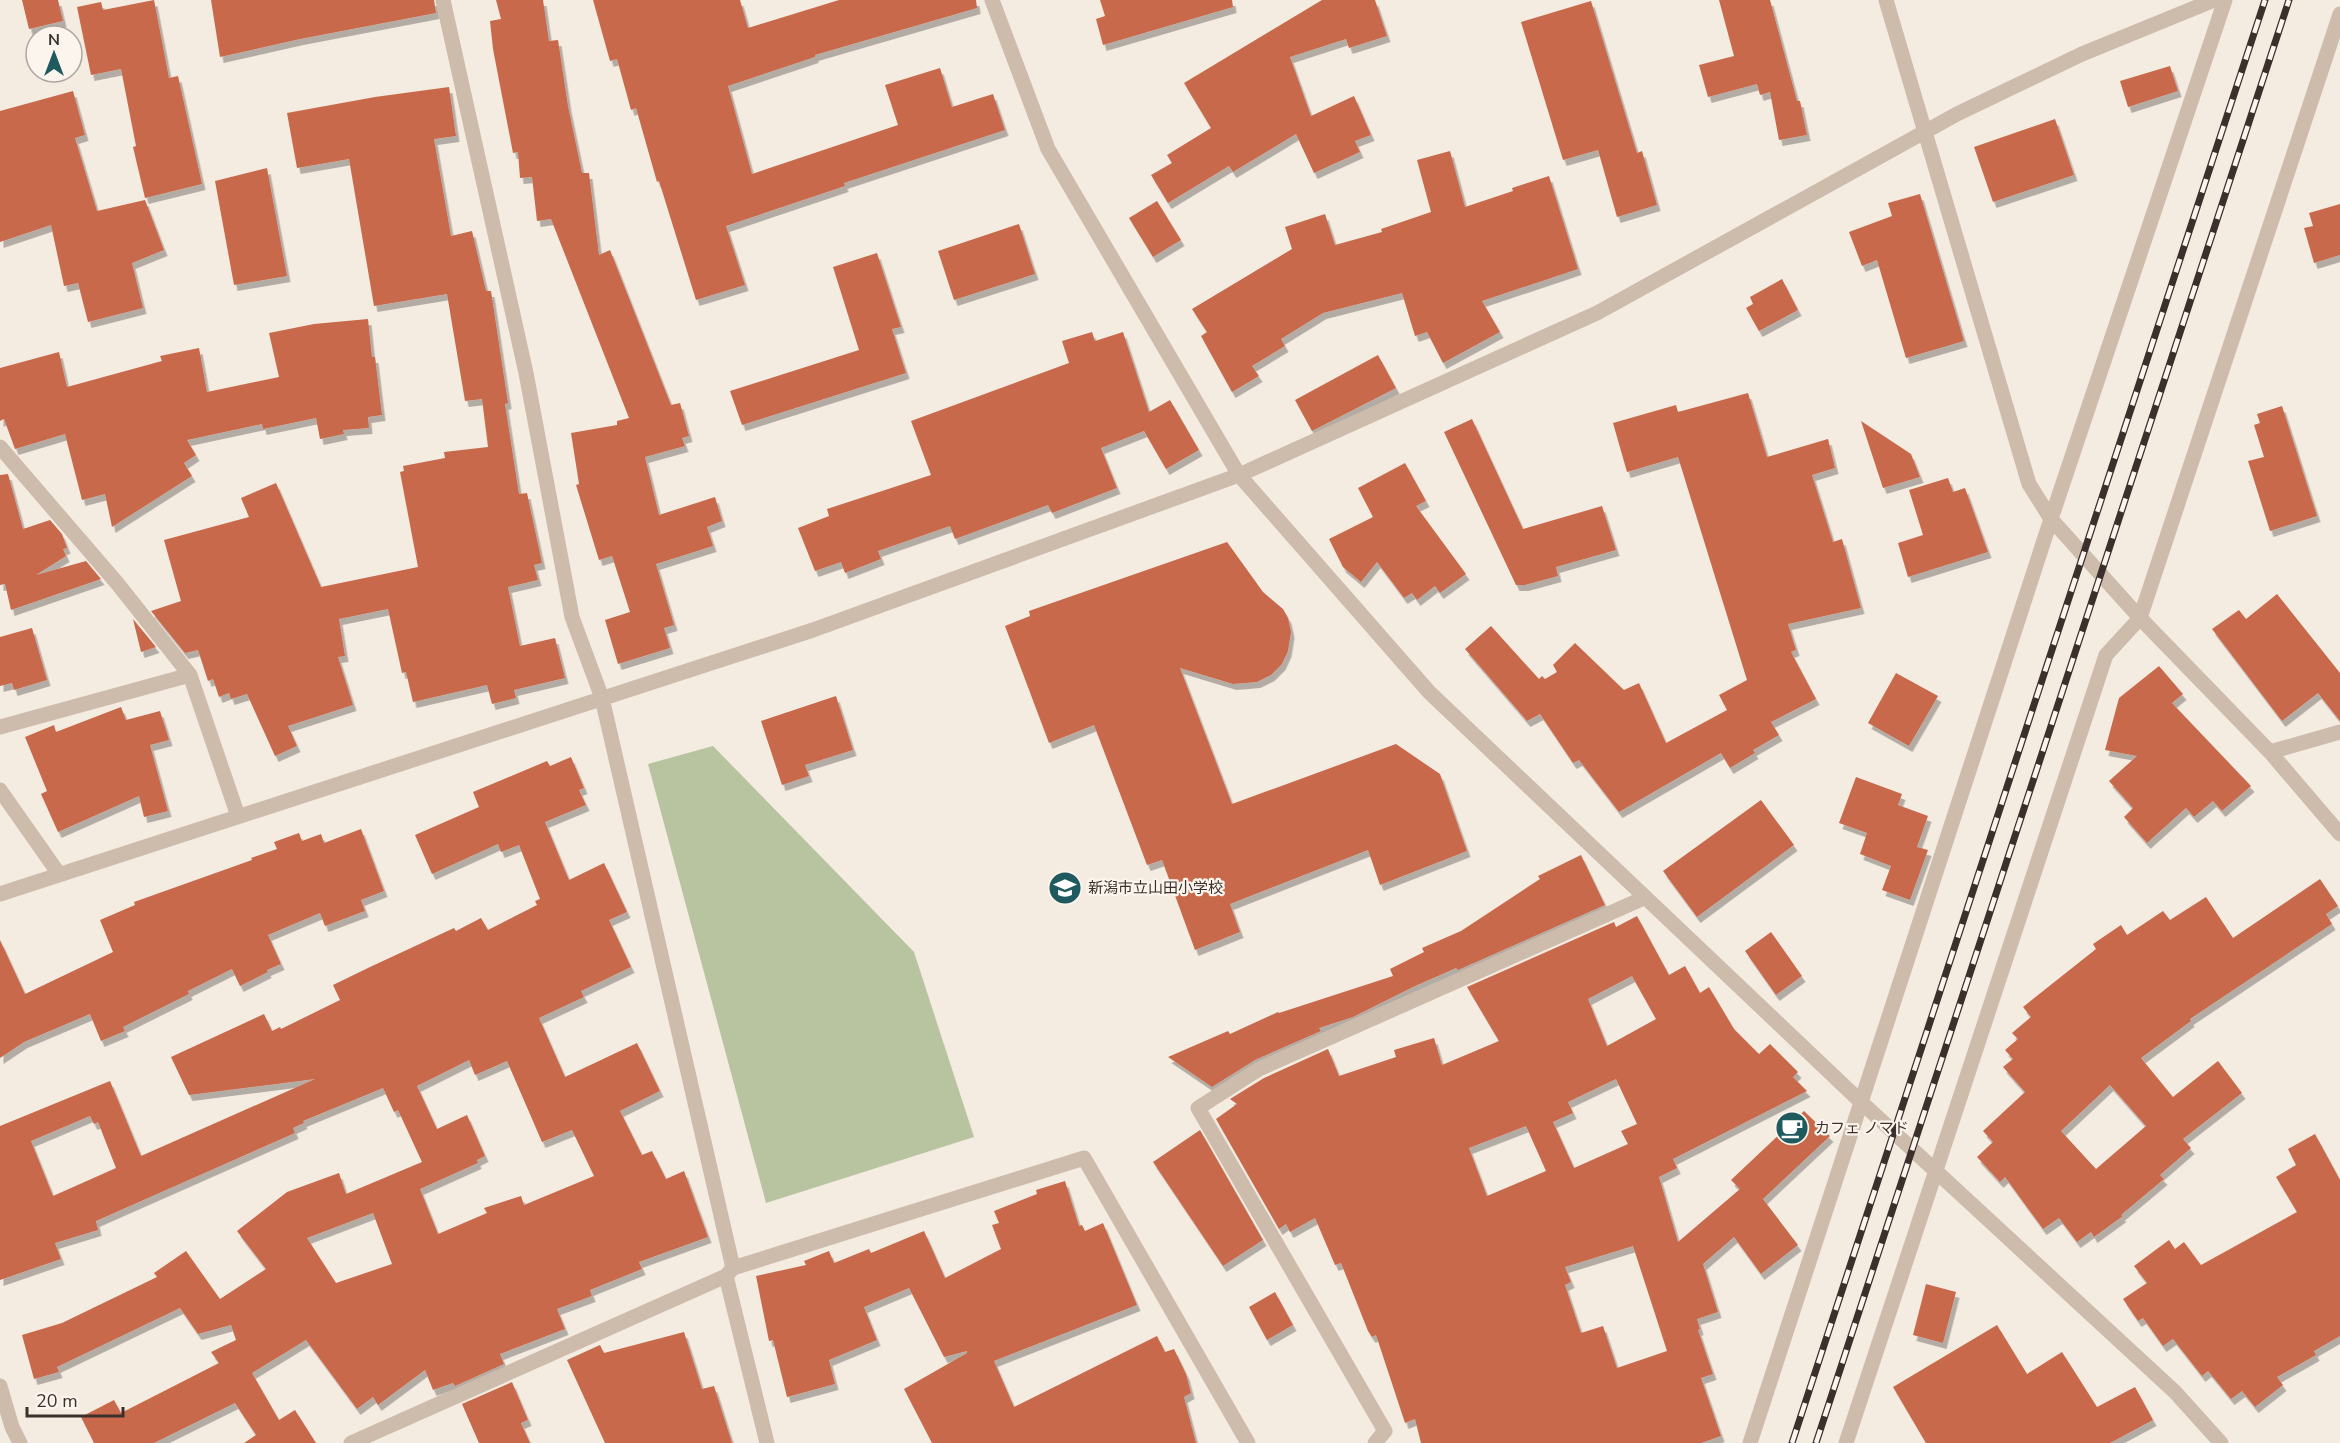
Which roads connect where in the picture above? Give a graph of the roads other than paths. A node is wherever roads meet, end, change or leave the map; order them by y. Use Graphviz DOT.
graph roads {
  1 [pos="443,0"];
  2 [pos="992,0"];
  3 [pos="1886,0"];
  4 [pos="2214,0"];
  5 [pos="2225,0"];
  6 [pos="2340,14"];
  7 [pos="1927,131"];
  8 [pos="0,447"];
  9 [pos="1239,475"];
  10 [pos="2051,519"];
  11 [pos="2140,618"];
  12 [pos="190,675"];
  13 [pos="602,698"];
  14 [pos="0,727"];
  15 [pos="2340,732"];
  16 [pos="2270,752"];
  17 [pos="0,790"];
  18 [pos="238,816"];
  19 [pos="2340,834"];
  20 [pos="59,874"];
  21 [pos="0,894"];
  22 [pos="1644,898"];
  23 [pos="1861,1102"];
  24 [pos="1936,1170"];
  25 [pos="729,1272"];
  26 [pos="0,1386"];
  27 [pos="20,1443"];
  28 [pos="351,1443"];
  29 [pos="767,1443"];
  30 [pos="1248,1443"];
  31 [pos="1375,1443"];
  32 [pos="1750,1443"];
  33 [pos="1846,1443"];
  34 [pos="2221,1443"];
  1 -- 13 [label="street"];
  2 -- 9 [label="street"];
  3 -- 7 [label="street"];
  4 -- 7 [label="street"];
  5 -- 10 [label="street"];
  6 -- 11 [label="street"];
  7 -- 9 [label="street"];
  7 -- 10 [label="street"];
  8 -- 12 [label="street"];
  9 -- 13 [label="street"];
  9 -- 22 [label="street"];
  10 -- 11 [label="street"];
  10 -- 23 [label="street"];
  11 -- 16 [label="street"];
  11 -- 24 [label="street"];
  12 -- 14 [label="street"];
  12 -- 18 [label="street"];
  13 -- 18 [label="street"];
  13 -- 25 [label="street"];
  15 -- 16 [label="street"];
  16 -- 19 [label="street"];
  17 -- 20 [label="street"];
  18 -- 20 [label="street"];
  20 -- 21 [label="street"];
  22 -- 23 [label="street"];
  22 -- 31 [label="street"];
  23 -- 24 [label="street"];
  23 -- 32 [label="street"];
  24 -- 33 [label="street"];
  24 -- 34 [label="street"];
  25 -- 28 [label="street"];
  25 -- 29 [label="street"];
  25 -- 30 [label="street"];
  26 -- 27 [label="street"];
}
